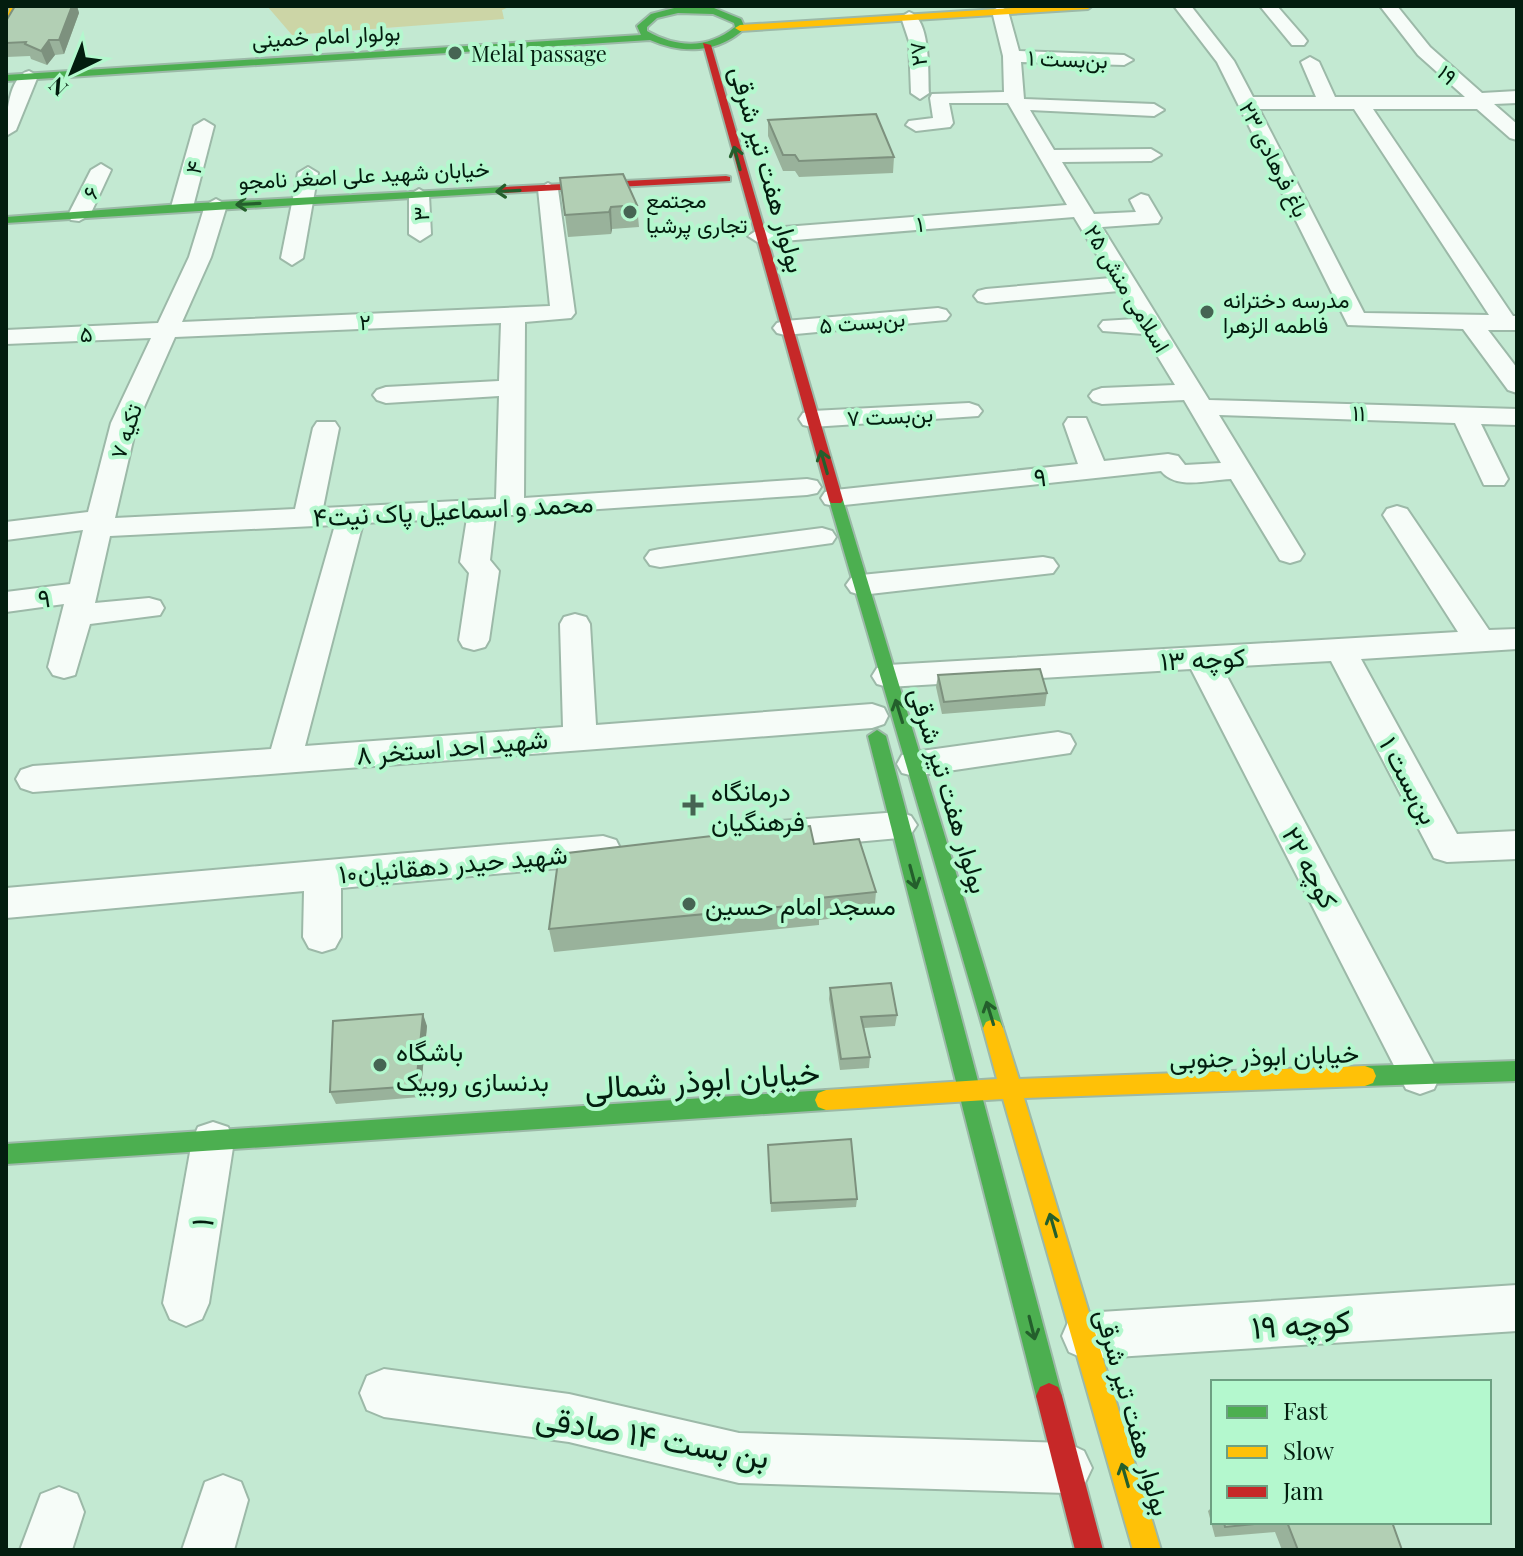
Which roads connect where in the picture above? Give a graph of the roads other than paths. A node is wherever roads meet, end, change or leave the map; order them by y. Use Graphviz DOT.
graph roads {
  1 [pos="14,6"];
  2 [pos="1088,6"];
  3 [pos="1182,6"];
  4 [pos="1268,6"];
  5 [pos="1388,6"];
  6 [pos="678,8"];
  7 [pos="713,8"];
  8 [pos="993,9"];
  9 [pos="909,17"];
  10 [pos="6,19"];
  11 [pos="739,25"];
  12 [pos="1408,29"];
  13 [pos="1385,30"];
  14 [pos="646,32"];
  15 [pos="1298,41"];
  16 [pos="706,45"];
  17 [pos="1124,60"];
  18 [pos="1310,62"];
  19 [pos="6,64"];
  20 [pos="29,76"];
  21 [pos="6,78"];
  22 [pos="1017,83"];
  23 [pos="920,93"];
  24 [pos="1517,97"];
  25 [pos="1479,101"];
  26 [pos="1247,103"];
  27 [pos="1328,103"];
  28 [pos="1360,103"];
  29 [pos="1154,110"];
  30 [pos="916,125"];
  31 [pos="204,126"];
  32 [pos="6,130"];
  33 [pos="712,134"];
  34 [pos="1517,134"];
  35 [pos="1151,155"];
  36 [pos="1047,156"];
  37 [pos="101,170"];
  38 [pos="308,173"];
  39 [pos="727,186"];
  40 [pos="548,189"];
  41 [pos="419,195"];
  42 [pos="1141,200"];
  43 [pos="301,201"];
  44 [pos="216,205"];
  45 [pos="182,207"];
  46 [pos="79,215"];
  47 [pos="1084,216"];
  48 [pos="6,220"];
  49 [pos="420,234"];
  50 [pos="759,236"];
  51 [pos="292,258"];
  52 [pos="1125,284"];
  53 [pos="986,296"];
  54 [pos="513,315"];
  55 [pos="938,315"];
  56 [pos="1470,322"];
  57 [pos="1511,323"];
  58 [pos="1111,326"];
  59 [pos="1152,327"];
  60 [pos="785,328"];
  61 [pos="167,329"];
  62 [pos="6,337"];
  63 [pos="1517,385"];
  64 [pos="511,388"];
  65 [pos="803,391"];
  66 [pos="780,392"];
  67 [pos="386,395"];
  68 [pos="1102,396"];
  69 [pos="1196,400"];
  70 [pos="969,411"];
  71 [pos="1464,415"];
  72 [pos="1517,417"];
  73 [pos="812,419"];
  74 [pos="1077,424"];
  75 [pos="326,428"];
  76 [pos="1094,470"];
  77 [pos="1239,470"];
  78 [pos="1494,479"];
  79 [pos="814,490"];
  80 [pos="496,508"];
  81 [pos="1397,515"];
  82 [pos="351,516"];
  83 [pos="307,517"];
  84 [pos="100,524"];
  85 [pos="6,531"];
  86 [pos="822,538"];
  87 [pos="1290,554"];
  88 [pos="660,558"];
  89 [pos="1043,566"];
  90 [pos="861,585"];
  91 [pos="6,602"];
  92 [pos="80,603"];
  93 [pos="149,608"];
  94 [pos="575,624"];
  95 [pos="474,640"];
  96 [pos="1480,641"];
  97 [pos="1516,641"];
  98 [pos="1341,650"];
  99 [pos="1201,658"];
  100 [pos="64,667"];
  101 [pos="888,676"];
  102 [pos="870,708"];
  103 [pos="580,736"];
  104 [pos="1058,744"];
  105 [pos="285,759"];
  106 [pos="914,764"];
  107 [pos="33,779"];
  108 [pos="899,825"];
  109 [pos="728,840"];
  110 [pos="1517,845"];
  111 [pos="635,848"];
  112 [pos="323,875"];
  113 [pos="6,903"];
  114 [pos="322,937"];
  115 [pos="1517,1071"];
  116 [pos="1420,1076"];
  117 [pos="1013,1088"];
  118 [pos="971,1090"];
  119 [pos="213,1141"];
  120 [pos="6,1154"];
  121 [pos="186,1303"];
  122 [pos="1517,1308"];
  123 [pos="1085,1336"];
  124 [pos="384,1393"];
  125 [pos="1067,1468"];
  126 [pos="223,1500"];
  127 [pos="208,1550"];
  128 [pos="1089,1550"];
  129 [pos="1147,1550"];
  1 -- 10 [label="main road"];
  2 -- 8 [label="main road"];
  3 -- 26 [label="street, باغ فرهادی ۲۳"];
  4 -- 15 [label="street"];
  5 -- 12 [label="street, ۱۹"];
  6 -- 7 [label="main road"];
  6 -- 14 [label="main road"];
  7 -- 11 [label="main road"];
  8 -- 9 [label="main road"];
  8 -- 11 [label="main road"];
  8 -- 22 [label="street, اسلامی منش ۲۵"];
  9 -- 11 [label="main road"];
  9 -- 23 [label="street, ۲۷"];
  11 -- 16 [label="main road"];
  12 -- 13 [label="street"];
  12 -- 25 [label="street, ۱۹"];
  14 -- 16 [label="main road"];
  14 -- 19 [label="main road, بولوار امام خمینی"];
  14 -- 20 [label="main road, بولوار امام خمینی"];
  50 -- 16 [label="main road, بولوار هفت تیر شرقی, one-way"];
  17 -- 22 [label="street, بن‌بست ۱"];
  18 -- 27 [label="street"];
  20 -- 21 [label="main road, بولوار امام خمینی"];
  20 -- 32 [label="street"];
  22 -- 29 [label="street"];
  22 -- 30 [label="street"];
  22 -- 36 [label="street, اسلامی منش ۲۵"];
  24 -- 25 [label="street"];
  25 -- 28 [label="street"];
  25 -- 34 [label="street, ۱۹"];
  26 -- 27 [label="street"];
  26 -- 56 [label="street, باغ فرهادی ۲۳"];
  27 -- 28 [label="street"];
  28 -- 57 [label="street"];
  31 -- 45 [label="street, ۴"];
  33 -- 39 [label="main road, بولوار هفت تیر شرقی"];
  35 -- 36 [label="street"];
  36 -- 47 [label="street, اسلامی منش ۲۵"];
  37 -- 46 [label="street, ۶"];
  38 -- 43 [label="street"];
  39 -- 40 [label="main road, خیابان شهید علی اصغر نامجو"];
  40 -- 41 [label="main road, خیابان شهید علی اصغر نامجو, one-way"];
  40 -- 54 [label="street, ۲"];
  41 -- 43 [label="main road, خیابان شهید علی اصغر نامجو"];
  41 -- 49 [label="street, ۳"];
  42 -- 47 [label="street, ۱"];
  43 -- 44 [label="main road, خیابان شهید علی اصغر نامجو, one-way"];
  43 -- 51 [label="street"];
  44 -- 45 [label="main road, خیابان شهید علی اصغر نامجو"];
  44 -- 61 [label="street, تکیه ۷"];
  45 -- 46 [label="main road, خیابان شهید علی اصغر نامجو"];
  46 -- 48 [label="main road, خیابان شهید علی اصغر نامجو"];
  47 -- 50 [label="street, ۱"];
  47 -- 52 [label="street, اسلامی منش ۲۵"];
  50 -- 60 [label="main road, بولوار هفت تیر شرقی"];
  52 -- 53 [label="street"];
  52 -- 59 [label="street, اسلامی منش ۲۵"];
  54 -- 61 [label="street, ۲"];
  54 -- 64 [label="street"];
  55 -- 60 [label="street, بن‌بست ۵"];
  56 -- 57 [label="street"];
  56 -- 63 [label="street"];
  58 -- 59 [label="street"];
  59 -- 69 [label="street, اسلامی منش ۲۵"];
  60 -- 65 [label="main road, بولوار هفت تیر شرقی"];
  61 -- 62 [label="street, ۵"];
  61 -- 84 [label="street, تکیه ۷"];
  64 -- 67 [label="street"];
  64 -- 80 [label="street"];
  65 -- 66 [label="main road"];
  65 -- 73 [label="main road, بولوار هفت تیر شرقی"];
  68 -- 69 [label="street, ۱۱"];
  69 -- 71 [label="street, ۱۱"];
  69 -- 77 [label="street, اسلامی منش ۲۵"];
  70 -- 73 [label="street, بن‌بست ۷"];
  71 -- 72 [label="street, ۱۱"];
  71 -- 78 [label="street"];
  79 -- 73 [label="main road, بولوار هفت تیر شرقی, one-way"];
  74 -- 76 [label="street"];
  75 -- 83 [label="street"];
  76 -- 77 [label="street, ۹"];
  76 -- 79 [label="street, ۹"];
  77 -- 87 [label="street, اسلامی منش ۲۵"];
  79 -- 80 [label="street, محمد و اسماعیل پاک نیت۴"];
  79 -- 90 [label="main road, بولوار هفت تیر شرقی"];
  80 -- 82 [label="street, محمد و اسماعیل پاک نیت۴"];
  80 -- 95 [label="street"];
  81 -- 96 [label="street"];
  82 -- 83 [label="street, محمد و اسماعیل پاک نیت۴"];
  82 -- 105 [label="street"];
  83 -- 84 [label="street, محمد و اسماعیل پاک نیت۴"];
  84 -- 85 [label="street, محمد و اسماعیل پاک نیت۴"];
  84 -- 92 [label="street, تکیه ۷"];
  86 -- 88 [label="street"];
  89 -- 90 [label="street"];
  90 -- 101 [label="main road, بولوار هفت تیر شرقی"];
  91 -- 92 [label="street, ۹"];
  92 -- 93 [label="street, ۹"];
  92 -- 100 [label="street, تکیه ۷"];
  94 -- 103 [label="street"];
  96 -- 97 [label="street, کوچه ۱۳"];
  96 -- 98 [label="street, کوچه ۱۳"];
  98 -- 99 [label="street, کوچه ۱۳"];
  98 -- 110 [label="street, بن‌بست ۱"];
  99 -- 101 [label="street, کوچه ۱۳"];
  99 -- 116 [label="street, کوچه ۲۲"];
  106 -- 101 [label="main road, بولوار هفت تیر شرقی, one-way"];
  102 -- 103 [label="street, شهید احد استخر ۸"];
  102 -- 108 [label="main road, بولوار هفت تیر شرقی"];
  103 -- 105 [label="street, شهید احد استخر ۸"];
  104 -- 106 [label="street"];
  105 -- 107 [label="street, شهید احد استخر ۸"];
  117 -- 106 [label="main road, بولوار هفت تیر شرقی, one-way"];
  108 -- 109 [label="street"];
  108 -- 118 [label="main road, بولوار هفت تیر شرقی, one-way"];
  111 -- 112 [label="street, شهید حیدر دهقانیان۱۰"];
  112 -- 113 [label="street, شهید حیدر دهقانیان۱۰"];
  112 -- 114 [label="street"];
  115 -- 116 [label="main road, خیابان ابوذر جنوبی"];
  116 -- 117 [label="main road, خیابان ابوذر جنوبی"];
  117 -- 118 [label="main road, خیابان ابوذر جنوبی"];
  123 -- 117 [label="main road, بولوار هفت تیر شرقی, one-way"];
  118 -- 119 [label="main road, خیابان ابوذر شمالی"];
  118 -- 125 [label="main road, بولوار هفت تیر شرقی, one-way"];
  119 -- 120 [label="main road, خیابان ابوذر شمالی"];
  119 -- 121 [label="street, ۱"];
  122 -- 123 [label="street, کوچه ۱۹"];
  129 -- 123 [label="main road, بولوار هفت تیر شرقی, one-way"];
  124 -- 125 [label="street, بن بست ۱۴ صادقی"];
  125 -- 128 [label="main road, بولوار هفت تیر شرقی"];
  126 -- 127 [label="street"];
}
